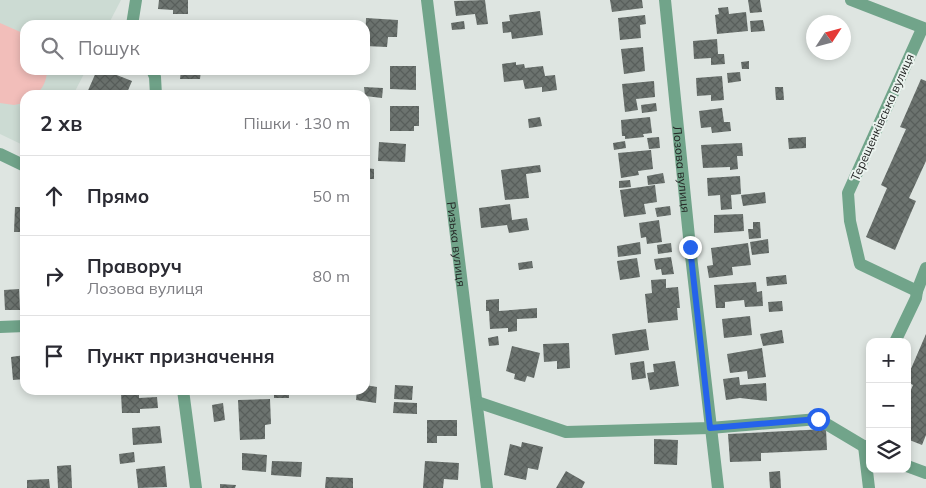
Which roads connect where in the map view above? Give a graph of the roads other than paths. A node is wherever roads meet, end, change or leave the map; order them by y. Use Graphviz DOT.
graph roads {
  1 [pos="136,0"];
  2 [pos="427,0"];
  3 [pos="665,0"];
  4 [pos="851,0"];
  5 [pos="880,0"];
  6 [pos="882,13"];
  7 [pos="133,20"];
  8 [pos="924,29"];
  9 [pos="154,75"];
  10 [pos="156,90"];
  11 [pos="0,154"];
  12 [pos="20,164"];
  13 [pos="926,268"];
  14 [pos="917,291"];
  15 [pos="0,326"];
  16 [pos="20,326"];
  17 [pos="897,338"];
  18 [pos="184,395"];
  19 [pos="477,402"];
  20 [pos="710,428"];
  21 [pos="866,447"];
  22 [pos="911,467"];
  23 [pos="868,473"];
  24 [pos="926,473"];
  25 [pos="196,488"];
  26 [pos="487,488"];
  27 [pos="718,488"];
  28 [pos="869,488"];
  1 -- 7 [label="street"];
  2 -- 19 [label="street, Ризька вулиця"];
  3 -- 20 [label="street, Лозова вулиця"];
  4 -- 6 [label="street"];
  5 -- 6 [label="street"];
  6 -- 8 [label="street"];
  8 -- 14 [label="street, Терещенківська вулиця"];
  9 -- 10 [label="street"];
  11 -- 12 [label="street"];
  13 -- 14 [label="street"];
  14 -- 17 [label="street"];
  15 -- 16 [label="street"];
  18 -- 25 [label="street"];
  19 -- 20 [label="street"];
  19 -- 26 [label="street, Ризька вулиця"];
  20 -- 21 [label="street"];
  20 -- 27 [label="street, Лозова вулиця"];
  22 -- 24 [label="street"];
  23 -- 28 [label="street"];
}
